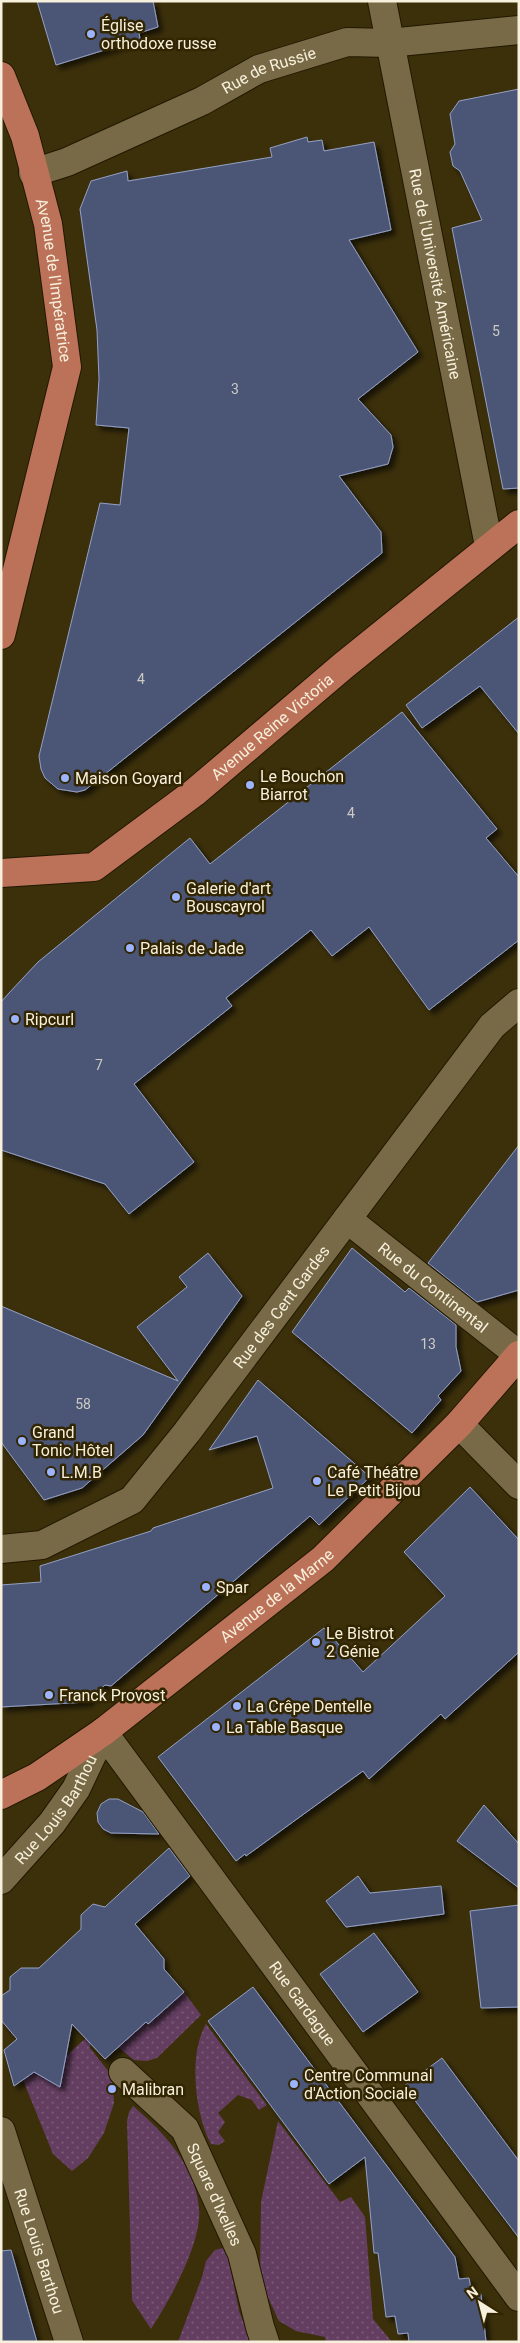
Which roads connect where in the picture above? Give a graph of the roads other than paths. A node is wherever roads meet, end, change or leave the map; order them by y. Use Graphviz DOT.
graph roads {
  1 [pos="382,1"];
  2 [pos="519,30"];
  3 [pos="389,43"];
  4 [pos="1,76"];
  5 [pos="33,173"];
  6 [pos="519,524"];
  7 [pos="489,546"];
  8 [pos="1,635"];
  9 [pos="1,873"];
  10 [pos="519,1003"];
  11 [pos="347,1218"];
  12 [pos="519,1355"];
  13 [pos="459,1424"];
  14 [pos="519,1485"];
  15 [pos="1,1549"];
  16 [pos="103,1732"];
  17 [pos="1,1795"];
  18 [pos="1,1880"];
  19 [pos="123,2072"];
  20 [pos="1,2131"];
  21 [pos="519,2297"];
  22 [pos="69,2342"];
  23 [pos="265,2342"];
  1 -- 3 [label="street, Rue de l'Université Américaine"];
  2 -- 3 [label="street, Rue de Russie"];
  3 -- 5 [label="street, Rue de Russie"];
  3 -- 7 [label="street, Rue de l'Université Américaine"];
  4 -- 5 [label="main road, Avenue de l'Impératrice"];
  5 -- 8 [label="main road, Avenue de l'Impératrice"];
  6 -- 7 [label="main road, Avenue Reine Victoria"];
  7 -- 9 [label="main road, Avenue Reine Victoria"];
  10 -- 11 [label="street, Rue des Cent Gardes"];
  11 -- 12 [label="street, Rue du Continental"];
  11 -- 15 [label="street, Rue des Cent Gardes"];
  12 -- 13 [label="main road, Avenue de la Marne"];
  13 -- 14 [label="street"];
  13 -- 16 [label="main road, Avenue de la Marne"];
  16 -- 17 [label="main road, Avenue de la Marne"];
  16 -- 18 [label="street, Rue Louis Barthou"];
  16 -- 21 [label="street, Rue Gardague"];
  19 -- 23 [label="street, Square d'Ixelles"];
  20 -- 22 [label="street, Rue Louis Barthou"];
}
